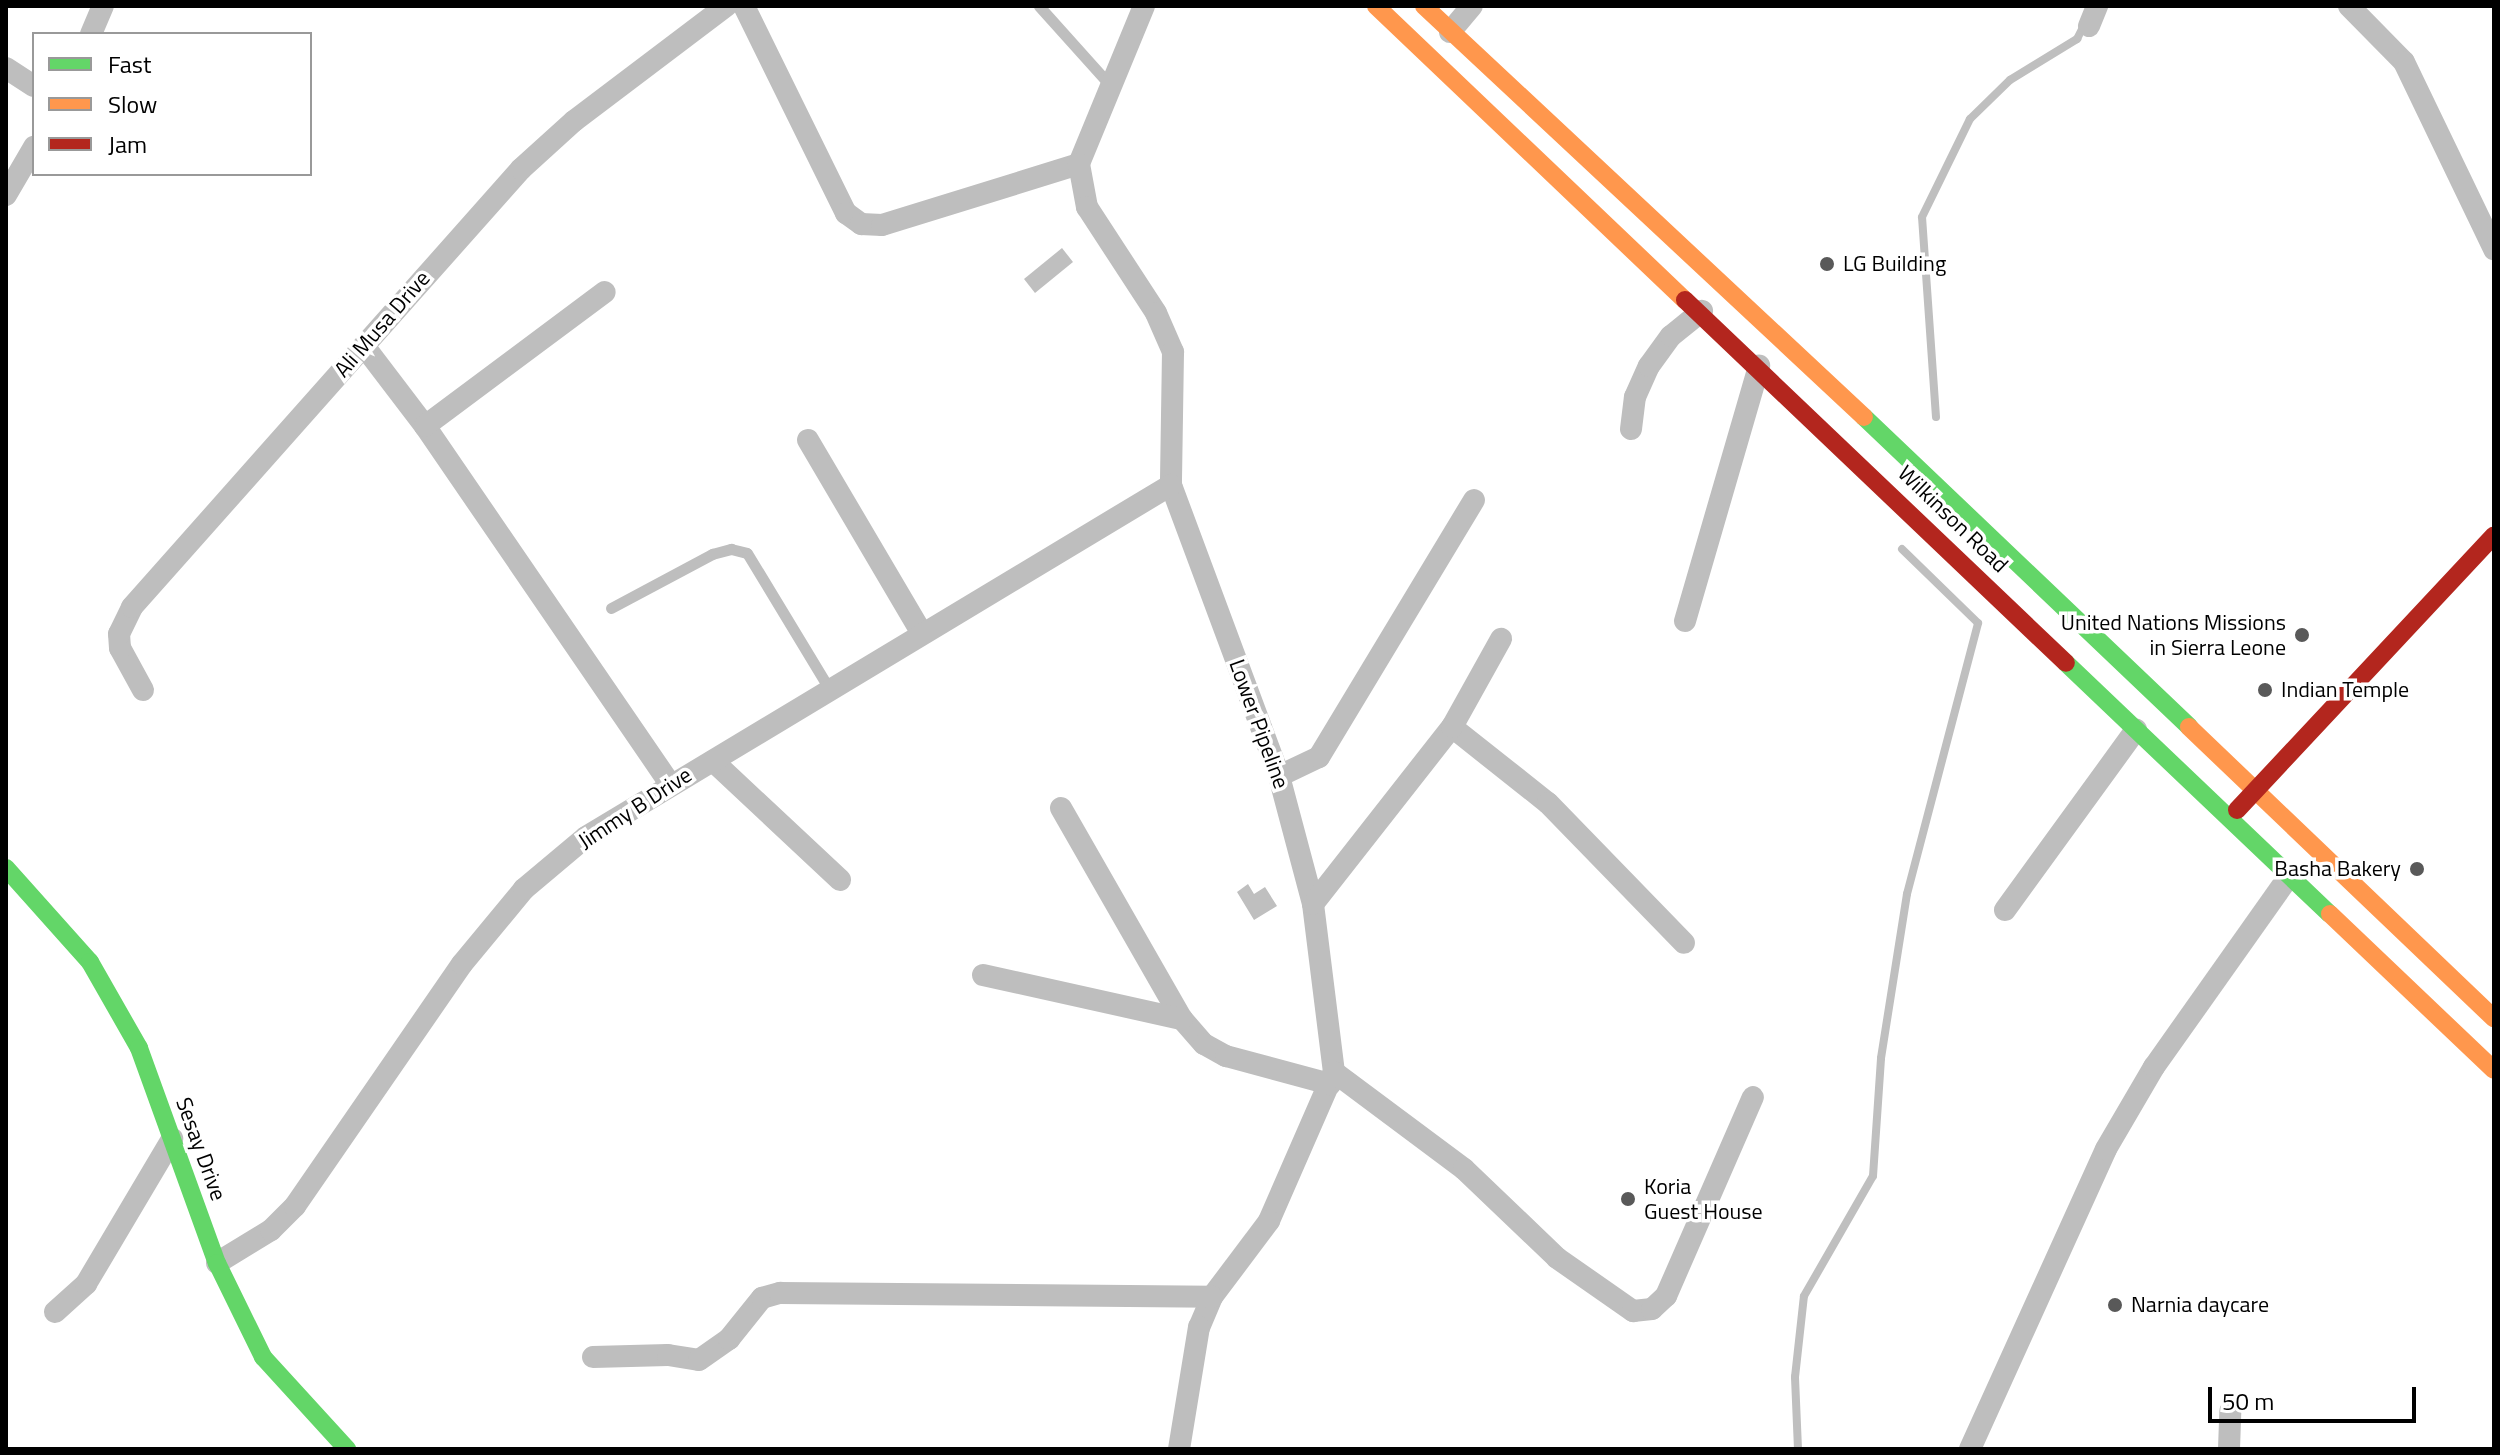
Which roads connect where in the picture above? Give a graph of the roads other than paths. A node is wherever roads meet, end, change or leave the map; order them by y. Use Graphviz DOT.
graph roads {
  1 [pos="103,6"];
  2 [pos="726,6"];
  3 [pos="744,6"];
  4 [pos="1039,6"];
  5 [pos="1144,6"];
  6 [pos="1376,6"];
  7 [pos="1424,6"];
  8 [pos="1472,6"];
  9 [pos="2349,6"];
  10 [pos="92,32"];
  11 [pos="1450,32"];
  12 [pos="6,68"];
  13 [pos="1109,84"];
  14 [pos="32,85"];
  15 [pos="32,150"];
  16 [pos="1079,164"];
  17 [pos="6,195"];
  18 [pos="2494,249"];
  19 [pos="605,292"];
  20 [pos="1702,311"];
  21 [pos="364,346"];
  22 [pos="1759,366"];
  23 [pos="425,426"];
  24 [pos="1631,429"];
  25 [pos="808,440"];
  26 [pos="1171,485"];
  27 [pos="1474,500"];
  28 [pos="2494,535"];
  29 [pos="611,608"];
  30 [pos="1685,621"];
  31 [pos="921,632"];
  32 [pos="1501,639"];
  33 [pos="143,690"];
  34 [pos="830,690"];
  35 [pos="1452,727"];
  36 [pos="2136,730"];
  37 [pos="713,761"];
  38 [pos="1279,776"];
  39 [pos="669,783"];
  40 [pos="2257,789"];
  41 [pos="1061,808"];
  42 [pos="2229,818"];
  43 [pos="6,868"];
  44 [pos="2290,875"];
  45 [pos="840,880"];
  46 [pos="1313,904"];
  47 [pos="2005,910"];
  48 [pos="1684,943"];
  49 [pos="983,975"];
  50 [pos="2494,1018"];
  51 [pos="1182,1019"];
  52 [pos="2494,1070"];
  53 [pos="1332,1078"];
  54 [pos="1753,1097"];
  55 [pos="172,1139"];
  56 [pos="217,1263"];
  57 [pos="1212,1297"];
  58 [pos="55,1312"];
  59 [pos="593,1357"];
  60 [pos="2230,1411"];
  61 [pos="347,1449"];
  62 [pos="1179,1449"];
  63 [pos="1970,1449"];
  64 [pos="2229,1449"];
  1 -- 10 [label="street"];
  2 -- 21 [label="street, Ali Musa Drive"];
  3 -- 16 [label="street"];
  4 -- 13 [label="lane"];
  5 -- 13 [label="street"];
  6 -- 20 [label="main road, Wilkinson Road"];
  7 -- 11 [label="main road, Wilkinson Road"];
  8 -- 11 [label="street"];
  9 -- 18 [label="street"];
  11 -- 40 [label="main road, Wilkinson Road"];
  12 -- 14 [label="street"];
  13 -- 16 [label="street"];
  15 -- 17 [label="street"];
  16 -- 26 [label="street, Lower Pipeline"];
  19 -- 23 [label="street"];
  20 -- 22 [label="main road, Wilkinson Road"];
  20 -- 24 [label="street"];
  21 -- 23 [label="street"];
  21 -- 33 [label="street, Ali Musa Drive"];
  22 -- 30 [label="street"];
  22 -- 36 [label="main road, Wilkinson Road"];
  23 -- 39 [label="street"];
  25 -- 31 [label="street"];
  26 -- 31 [label="street, Jimmy B Drive"];
  26 -- 38 [label="street, Lower Pipeline"];
  27 -- 38 [label="street"];
  28 -- 40 [label="main road"];
  29 -- 34 [label="lane"];
  31 -- 34 [label="street, Jimmy B Drive"];
  32 -- 35 [label="street"];
  34 -- 37 [label="street, Jimmy B Drive"];
  35 -- 46 [label="street"];
  35 -- 48 [label="street"];
  36 -- 42 [label="main road, Wilkinson Road"];
  36 -- 47 [label="street"];
  37 -- 39 [label="street, Jimmy B Drive"];
  37 -- 45 [label="street"];
  38 -- 46 [label="street, Lower Pipeline"];
  39 -- 56 [label="street, Jimmy B Drive"];
  40 -- 42 [label="main road"];
  40 -- 50 [label="main road, Wilkinson Road"];
  41 -- 51 [label="street"];
  42 -- 44 [label="main road, Wilkinson Road"];
  43 -- 55 [label="main road, Sesay Drive"];
  44 -- 52 [label="main road, Wilkinson Road"];
  44 -- 63 [label="street"];
  46 -- 53 [label="street, Lower Pipeline"];
  49 -- 51 [label="street"];
  51 -- 53 [label="street"];
  53 -- 54 [label="street"];
  53 -- 57 [label="street"];
  55 -- 56 [label="main road, Sesay Drive"];
  55 -- 58 [label="street"];
  56 -- 61 [label="main road, Sesay Drive"];
  57 -- 59 [label="street"];
  57 -- 62 [label="street"];
  60 -- 64 [label="street"];
}
